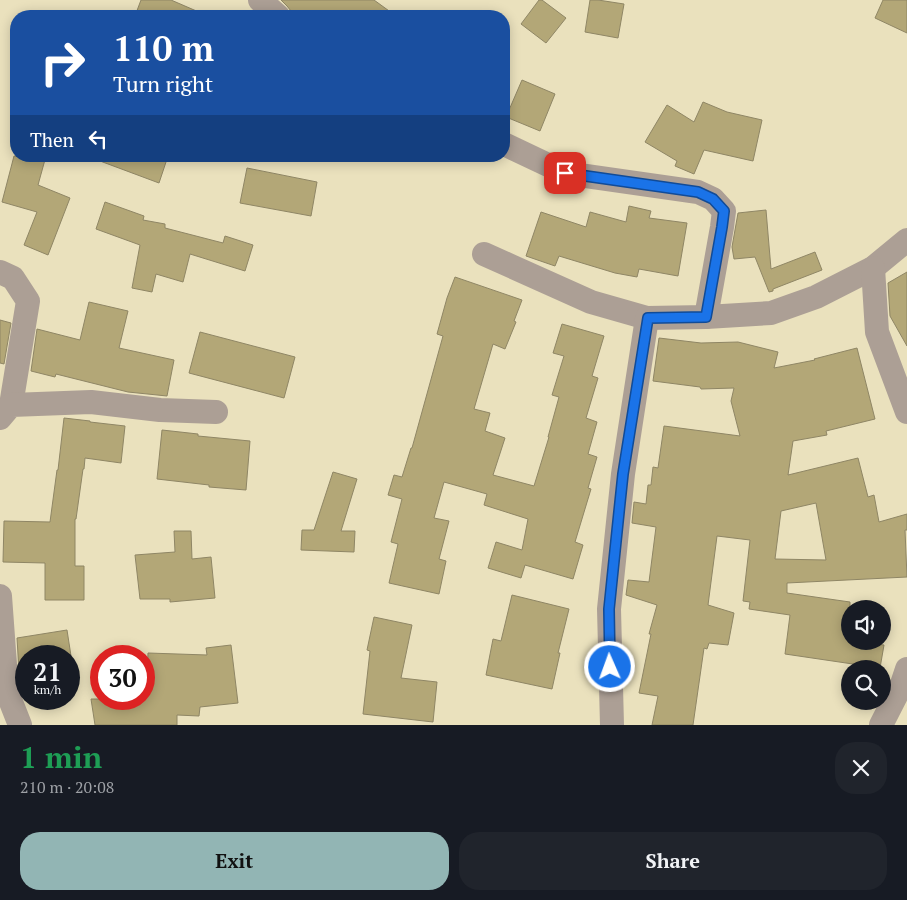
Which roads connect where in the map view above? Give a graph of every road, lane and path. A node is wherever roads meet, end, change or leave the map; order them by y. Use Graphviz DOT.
graph roads {
  1 [pos="260,0"];
  2 [pos="271,10"];
  3 [pos="510,147"];
  4 [pos="907,240"];
  5 [pos="484,254"];
  6 [pos="873,268"];
  7 [pos="0,272"];
  8 [pos="706,317"];
  9 [pos="648,318"];
  10 [pos="6,411"];
  11 [pos="216,412"];
  12 [pos="907,412"];
  13 [pos="0,596"];
  14 [pos="907,669"];
  15 [pos="4,692"];
  16 [pos="20,725"];
  17 [pos="612,725"];
  18 [pos="881,725"];
  1 -- 2 [label="street"];
  3 -- 8 [label="street"];
  4 -- 6 [label="street"];
  5 -- 9 [label="street"];
  6 -- 8 [label="street"];
  6 -- 12 [label="street"];
  7 -- 10 [label="street"];
  8 -- 9 [label="street"];
  9 -- 17 [label="street"];
  10 -- 11 [label="street"];
  13 -- 15 [label="street"];
  14 -- 18 [label="street"];
  15 -- 16 [label="street"];
}
